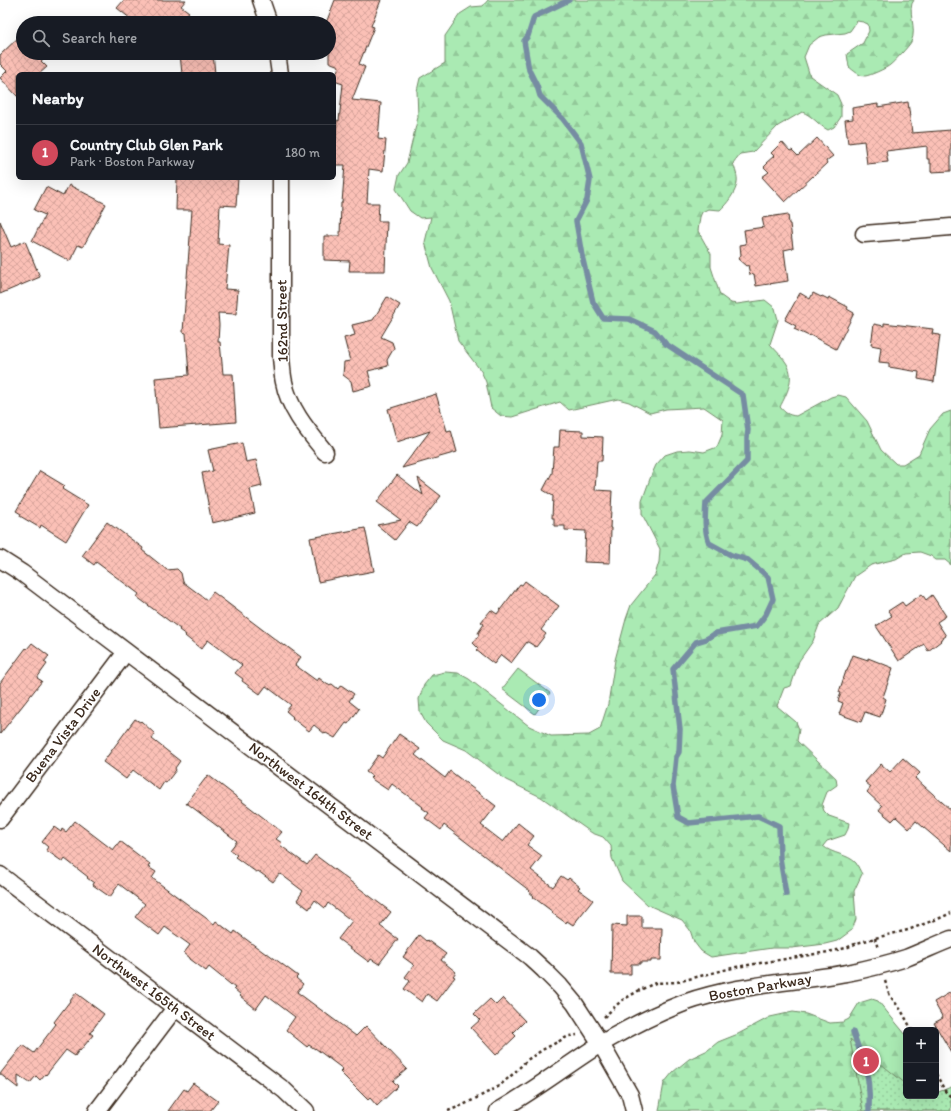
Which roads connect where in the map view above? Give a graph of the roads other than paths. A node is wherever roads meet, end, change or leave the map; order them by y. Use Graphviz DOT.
graph roads {
  1 [pos="261,0"];
  2 [pos="267,16"];
  3 [pos="278,60"];
  4 [pos="280,72"];
  5 [pos="281,180"];
  6 [pos="951,227"];
  7 [pos="864,234"];
  8 [pos="325,452"];
  9 [pos="0,559"];
  10 [pos="126,652"];
  11 [pos="0,819"];
  12 [pos="0,875"];
  13 [pos="951,939"];
  14 [pos="175,1008"];
  15 [pos="601,1044"];
  16 [pos="97,1111"];
  17 [pos="306,1111"];
  18 [pos="498,1111"];
  19 [pos="634,1111"];
  1 -- 2 [label="street"];
  3 -- 4 [label="street"];
  5 -- 8 [label="street, 162nd Street"];
  6 -- 7 [label="street"];
  9 -- 10 [label="street, Northwest 164th Street"];
  10 -- 11 [label="street, Buena Vista Drive"];
  10 -- 15 [label="street, Northwest 164th Street"];
  12 -- 14 [label="street, Northwest 165th Street"];
  13 -- 15 [label="street, Boston Parkway"];
  14 -- 16 [label="street"];
  14 -- 17 [label="street, Northwest 165th Street"];
  15 -- 18 [label="street, Boston Parkway"];
  15 -- 19 [label="street, Northwest 164th Street"];
}
